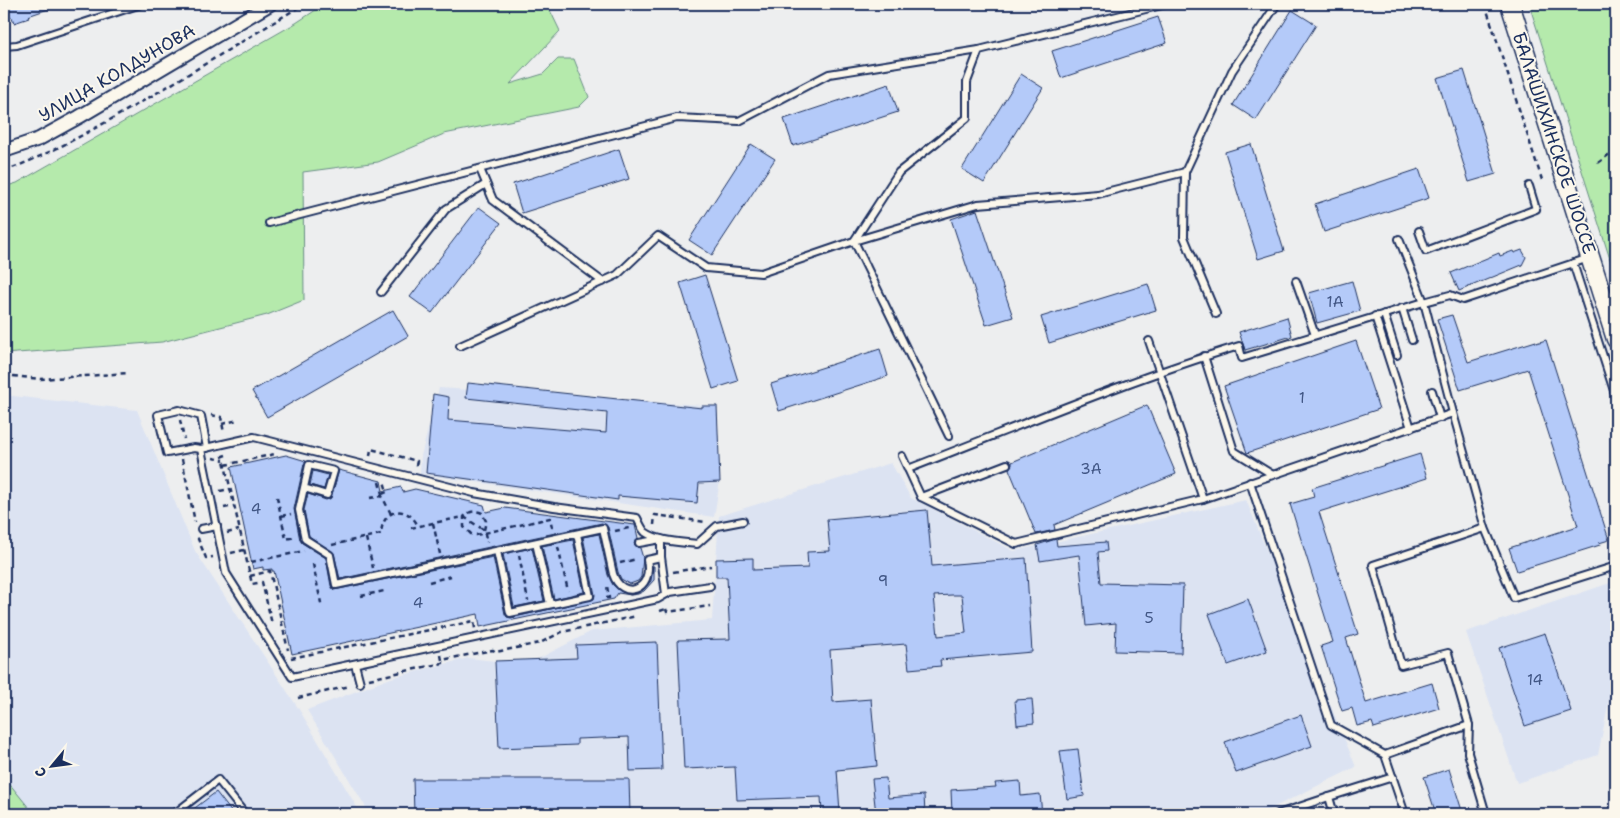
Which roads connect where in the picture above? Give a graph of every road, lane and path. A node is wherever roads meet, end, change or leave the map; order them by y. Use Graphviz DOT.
graph roads {
  1 [pos="141,4"];
  2 [pos="270,4"];
  3 [pos="304,4"];
  4 [pos="1166,4"];
  5 [pos="1277,4"];
  6 [pos="1485,4"];
  7 [pos="1510,4"];
  8 [pos="4,46"];
  9 [pos="979,50"];
  10 [pos="1616,149"];
  11 [pos="4,151"];
  12 [pos="1598,163"];
  13 [pos="480,169"];
  14 [pos="4,171"];
  15 [pos="1185,172"];
  16 [pos="1542,180"];
  17 [pos="486,184"];
  18 [pos="1529,186"];
  19 [pos="269,223"];
  20 [pos="1419,231"];
  21 [pos="1399,239"];
  22 [pos="854,240"];
  23 [pos="1590,257"];
  24 [pos="1573,263"];
  25 [pos="1296,281"];
  26 [pos="603,282"];
  27 [pos="381,292"];
  28 [pos="1424,302"];
  29 [pos="1402,308"];
  30 [pos="1216,314"];
  31 [pos="1384,314"];
  32 [pos="1375,316"];
  33 [pos="1315,335"];
  34 [pos="1616,339"];
  35 [pos="1412,340"];
  36 [pos="1149,341"];
  37 [pos="460,346"];
  38 [pos="1397,355"];
  39 [pos="1204,356"];
  40 [pos="1160,372"];
  41 [pos="129,373"];
  42 [pos="4,375"];
  43 [pos="1432,391"];
  44 [pos="1616,397"];
  45 [pos="178,411"];
  46 [pos="1454,413"];
  47 [pos="201,416"];
  48 [pos="1440,418"];
  49 [pos="238,420"];
  50 [pos="222,424"];
  51 [pos="1411,428"];
  52 [pos="949,436"];
  53 [pos="227,443"];
  54 [pos="187,449"];
  55 [pos="203,451"];
  56 [pos="283,452"];
  57 [pos="902,456"];
  58 [pos="224,460"];
  59 [pos="1007,464"];
  60 [pos="225,465"];
  61 [pos="908,469"];
  62 [pos="1272,475"];
  63 [pos="379,482"];
  64 [pos="1250,482"];
  65 [pos="385,486"];
  66 [pos="304,488"];
  67 [pos="230,489"];
  68 [pos="218,491"];
  69 [pos="382,495"];
  70 [pos="277,497"];
  71 [pos="921,497"];
  72 [pos="370,498"];
  73 [pos="1203,499"];
  74 [pos="234,506"];
  75 [pos="222,508"];
  76 [pos="391,514"];
  77 [pos="464,517"];
  78 [pos="743,521"];
  79 [pos="706,522"];
  80 [pos="433,523"];
  81 [pos="196,524"];
  82 [pos="560,525"];
  83 [pos="216,526"];
  84 [pos="418,526"];
  85 [pos="552,527"];
  86 [pos="412,528"];
  87 [pos="631,528"];
  88 [pos="654,528"];
  89 [pos="1485,528"];
  90 [pos="201,529"];
  91 [pos="485,531"];
  92 [pos="577,534"];
  93 [pos="604,534"];
  94 [pos="304,536"];
  95 [pos="366,538"];
  96 [pos="661,538"];
  97 [pos="554,539"];
  98 [pos="536,543"];
  99 [pos="639,543"];
  100 [pos="517,547"];
  101 [pos="318,548"];
  102 [pos="497,551"];
  103 [pos="636,551"];
  104 [pos="489,553"];
  105 [pos="661,557"];
  106 [pos="251,562"];
  107 [pos="442,562"];
  108 [pos="313,564"];
  109 [pos="711,566"];
  110 [pos="1616,566"];
  111 [pos="618,569"];
  112 [pos="668,572"];
  113 [pos="250,576"];
  114 [pos="451,576"];
  115 [pos="375,577"];
  116 [pos="606,580"];
  117 [pos="429,582"];
  118 [pos="710,586"];
  119 [pos="384,591"];
  120 [pos="666,594"];
  121 [pos="361,596"];
  122 [pos="570,600"];
  123 [pos="600,600"];
  124 [pos="665,602"];
  125 [pos="550,604"];
  126 [pos="710,606"];
  127 [pos="322,608"];
  128 [pos="530,608"];
  129 [pos="666,609"];
  130 [pos="657,611"];
  131 [pos="638,615"];
  132 [pos="272,628"];
  133 [pos="476,630"];
  134 [pos="281,643"];
  135 [pos="439,646"];
  136 [pos="285,651"];
  137 [pos="355,664"];
  138 [pos="360,683"];
  139 [pos="1469,725"];
  140 [pos="1385,755"];
  141 [pos="1393,777"];
  142 [pos="1329,797"];
  143 [pos="174,814"];
  144 [pos="245,814"];
  145 [pos="1278,814"];
  146 [pos="1334,814"];
  147 [pos="1405,814"];
  148 [pos="1486,814"];
  1 -- 8 [label="lane"];
  2 -- 11 [label="street, УЛИЦА КОЛДУНОВА"];
  3 -- 14 [label="path"];
  4 -- 9 [label="lane"];
  5 -- 15 [label="lane"];
  6 -- 16 [label="path"];
  7 -- 23 [label="main road, БАЛАШИХИНСКОЕ ШОССЕ"];
  9 -- 13 [label="lane"];
  9 -- 22 [label="lane"];
  10 -- 12 [label="path"];
  13 -- 17 [label="lane"];
  13 -- 19 [label="lane"];
  15 -- 22 [label="lane"];
  15 -- 30 [label="lane"];
  17 -- 26 [label="lane"];
  17 -- 27 [label="lane"];
  18 -- 20 [label="lane"];
  21 -- 28 [label="lane"];
  22 -- 26 [label="lane"];
  22 -- 52 [label="lane"];
  23 -- 24 [label="lane"];
  23 -- 34 [label="main road, БАЛАШИХИНСКОЕ ШОССЕ"];
  24 -- 28 [label="lane"];
  24 -- 44 [label="lane"];
  25 -- 33 [label="lane"];
  26 -- 37 [label="lane"];
  28 -- 29 [label="lane"];
  28 -- 46 [label="lane"];
  29 -- 31 [label="lane"];
  29 -- 35 [label="lane"];
  31 -- 32 [label="lane"];
  31 -- 38 [label="lane"];
  32 -- 33 [label="lane"];
  32 -- 51 [label="lane"];
  33 -- 39 [label="lane"];
  36 -- 40 [label="lane"];
  39 -- 40 [label="lane"];
  39 -- 62 [label="lane"];
  40 -- 61 [label="lane"];
  40 -- 73 [label="lane"];
  41 -- 42 [label="path"];
  43 -- 48 [label="lane"];
  45 -- 47 [label="lane"];
  45 -- 54 [label="path"];
  45 -- 54 [label="lane"];
  46 -- 48 [label="lane"];
  46 -- 89 [label="lane"];
  47 -- 50 [label="path"];
  47 -- 55 [label="lane"];
  48 -- 51 [label="lane"];
  49 -- 50 [label="path"];
  50 -- 53 [label="path"];
  51 -- 62 [label="lane"];
  53 -- 55 [label="lane"];
  53 -- 58 [label="path"];
  53 -- 96 [label="lane"];
  54 -- 55 [label="lane"];
  54 -- 81 [label="path"];
  55 -- 58 [label="path"];
  55 -- 83 [label="lane"];
  56 -- 60 [label="path"];
  57 -- 61 [label="lane"];
  58 -- 60 [label="path"];
  59 -- 71 [label="lane"];
  60 -- 67 [label="path"];
  61 -- 71 [label="lane"];
  62 -- 64 [label="lane"];
  63 -- 69 [label="path"];
  64 -- 73 [label="lane"];
  64 -- 140 [label="lane"];
  65 -- 69 [label="path"];
  66 -- 66 [label="lane"];
  66 -- 94 [label="lane"];
  67 -- 68 [label="path"];
  67 -- 74 [label="path"];
  69 -- 72 [label="path"];
  69 -- 76 [label="path"];
  70 -- 94 [label="path"];
  71 -- 73 [label="lane"];
  74 -- 75 [label="path"];
  74 -- 113 [label="path"];
  76 -- 84 [label="path"];
  76 -- 95 [label="path"];
  77 -- 80 [label="path"];
  77 -- 91 [label="path"];
  77 -- 91 [label="path"];
  77 -- 91 [label="path"];
  78 -- 96 [label="lane"];
  79 -- 88 [label="path"];
  80 -- 84 [label="path"];
  80 -- 107 [label="path"];
  82 -- 85 [label="path"];
  83 -- 90 [label="lane"];
  83 -- 137 [label="lane"];
  84 -- 86 [label="path"];
  85 -- 91 [label="path"];
  85 -- 97 [label="path"];
  87 -- 93 [label="path"];
  89 -- 110 [label="lane"];
  89 -- 139 [label="lane"];
  91 -- 104 [label="path"];
  92 -- 93 [label="lane"];
  92 -- 97 [label="lane"];
  92 -- 122 [label="lane"];
  93 -- 105 [label="lane"];
  94 -- 101 [label="lane"];
  95 -- 101 [label="path"];
  95 -- 115 [label="path"];
  96 -- 99 [label="lane"];
  96 -- 105 [label="lane"];
  97 -- 98 [label="lane"];
  97 -- 122 [label="path"];
  98 -- 100 [label="lane"];
  98 -- 125 [label="lane"];
  100 -- 102 [label="lane"];
  100 -- 128 [label="path"];
  101 -- 106 [label="path"];
  101 -- 115 [label="lane"];
  102 -- 104 [label="lane"];
  102 -- 128 [label="lane"];
  103 -- 111 [label="path"];
  104 -- 107 [label="lane"];
  105 -- 120 [label="lane"];
  107 -- 115 [label="lane"];
  108 -- 127 [label="path"];
  109 -- 112 [label="path"];
  113 -- 132 [label="path"];
  113 -- 133 [label="path"];
  114 -- 117 [label="path"];
  116 -- 123 [label="path"];
  118 -- 120 [label="lane"];
  119 -- 121 [label="path"];
  120 -- 135 [label="lane"];
  122 -- 125 [label="lane"];
  124 -- 129 [label="path"];
  125 -- 128 [label="lane"];
  126 -- 129 [label="path"];
  129 -- 130 [label="path"];
  131 -- 135 [label="path"];
  134 -- 136 [label="path"];
  135 -- 137 [label="lane"];
  137 -- 138 [label="lane"];
  139 -- 140 [label="lane"];
  139 -- 148 [label="lane"];
  140 -- 141 [label="lane"];
  141 -- 142 [label="lane"];
  141 -- 147 [label="lane"];
  142 -- 145 [label="lane"];
  142 -- 146 [label="lane"];
  143 -- 144 [label="lane"];
}
